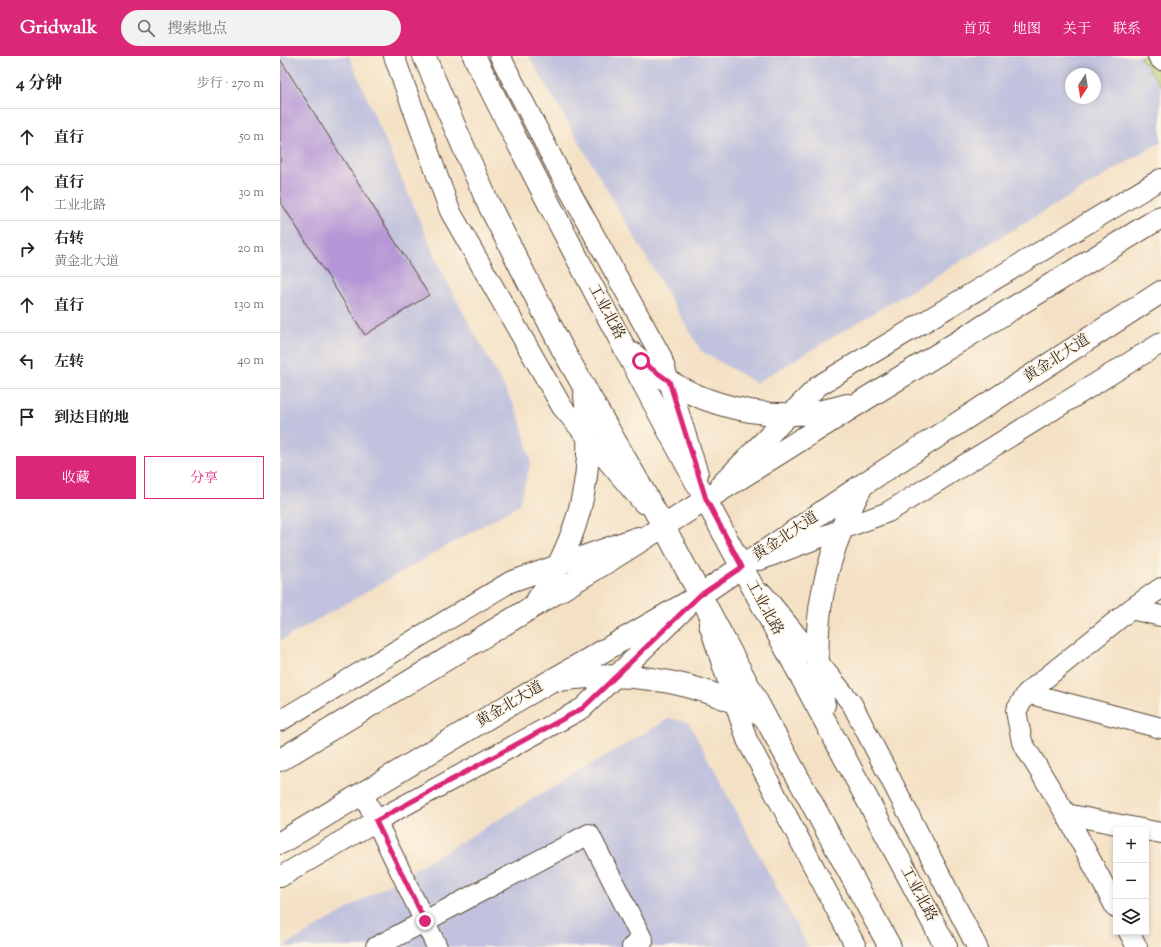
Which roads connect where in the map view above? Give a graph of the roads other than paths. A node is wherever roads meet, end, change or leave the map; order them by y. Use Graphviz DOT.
graph roads {
  1 [pos="394,56"];
  2 [pos="424,56"];
  3 [pos="474,56"];
  4 [pos="500,56"];
  5 [pos="1158,56"];
  6 [pos="1161,60"];
  7 [pos="1161,178"];
  8 [pos="1161,218"];
  9 [pos="1161,292"];
  10 [pos="624,344"];
  11 [pos="1159,350"];
  12 [pos="669,381"];
  13 [pos="584,387"];
  14 [pos="867,398"];
  15 [pos="791,414"];
  16 [pos="589,439"];
  17 [pos="864,484"];
  18 [pos="706,499"];
  19 [pos="664,527"];
  20 [pos="840,530"];
  21 [pos="559,564"];
  22 [pos="742,567"];
  23 [pos="1161,588"];
  24 [pos="699,596"];
  25 [pos="533,606"];
  26 [pos="1131,609"];
  27 [pos="1161,616"];
  28 [pos="818,662"];
  29 [pos="617,675"];
  30 [pos="551,681"];
  31 [pos="1027,693"];
  32 [pos="734,702"];
  33 [pos="765,717"];
  34 [pos="280,721"];
  35 [pos="828,724"];
  36 [pos="1161,728"];
  37 [pos="280,760"];
  38 [pos="363,794"];
  39 [pos="1066,814"];
  40 [pos="376,821"];
  41 [pos="1161,833"];
  42 [pos="280,843"];
  43 [pos="280,878"];
  44 [pos="1113,902"];
  45 [pos="425,921"];
  46 [pos="1131,935"];
  47 [pos="376,947"];
  48 [pos="437,947"];
  49 [pos="632,947"];
  50 [pos="856,947"];
  51 [pos="890,947"];
  52 [pos="946,947"];
  53 [pos="977,947"];
  54 [pos="1137,947"];
  1 -- 16 [label="street"];
  2 -- 13 [label="main road"];
  3 -- 10 [label="main road, 工业北路"];
  4 -- 12 [label="street"];
  5 -- 6 [label="street"];
  7 -- 15 [label="street"];
  8 -- 14 [label="main road"];
  9 -- 17 [label="main road, 黄金北大道"];
  10 -- 12 [label="main road"];
  10 -- 18 [label="main road, 工业北路"];
  11 -- 20 [label="street"];
  12 -- 15 [label="main road"];
  12 -- 18 [label="street"];
  13 -- 16 [label="main road"];
  13 -- 19 [label="main road"];
  14 -- 15 [label="main road"];
  14 -- 18 [label="main road"];
  15 -- 18 [label="street"];
  16 -- 19 [label="street"];
  16 -- 21 [label="main road"];
  17 -- 20 [label="main road"];
  17 -- 22 [label="main road, 黄金北大道"];
  18 -- 19 [label="main road"];
  18 -- 22 [label="main road, 工业北路"];
  19 -- 21 [label="street"];
  19 -- 24 [label="main road"];
  19 -- 25 [label="main road"];
  20 -- 22 [label="street"];
  20 -- 28 [label="main road"];
  21 -- 25 [label="main road"];
  21 -- 34 [label="street"];
  22 -- 24 [label="main road, 黄金北大道"];
  22 -- 28 [label="street"];
  22 -- 35 [label="main road, 工业北路"];
  23 -- 26 [label="street"];
  24 -- 29 [label="street"];
  24 -- 30 [label="main road, 黄金北大道"];
  24 -- 32 [label="street"];
  24 -- 33 [label="main road"];
  25 -- 37 [label="main road"];
  26 -- 27 [label="street"];
  26 -- 31 [label="street"];
  28 -- 35 [label="main road"];
  28 -- 53 [label="street"];
  29 -- 30 [label="main road"];
  29 -- 32 [label="main road"];
  29 -- 40 [label="street"];
  30 -- 38 [label="main road, 黄金北大道"];
  31 -- 36 [label="street"];
  31 -- 39 [label="street"];
  32 -- 33 [label="main road"];
  32 -- 50 [label="street"];
  33 -- 51 [label="main road"];
  35 -- 52 [label="main road, 工业北路"];
  38 -- 40 [label="street"];
  38 -- 42 [label="main road, 黄金北大道"];
  39 -- 41 [label="street"];
  39 -- 44 [label="street"];
  40 -- 43 [label="street"];
  40 -- 45 [label="street"];
  45 -- 47 [label="street"];
  45 -- 48 [label="street"];
  45 -- 49 [label="street"];
  46 -- 54 [label="street"];
}
